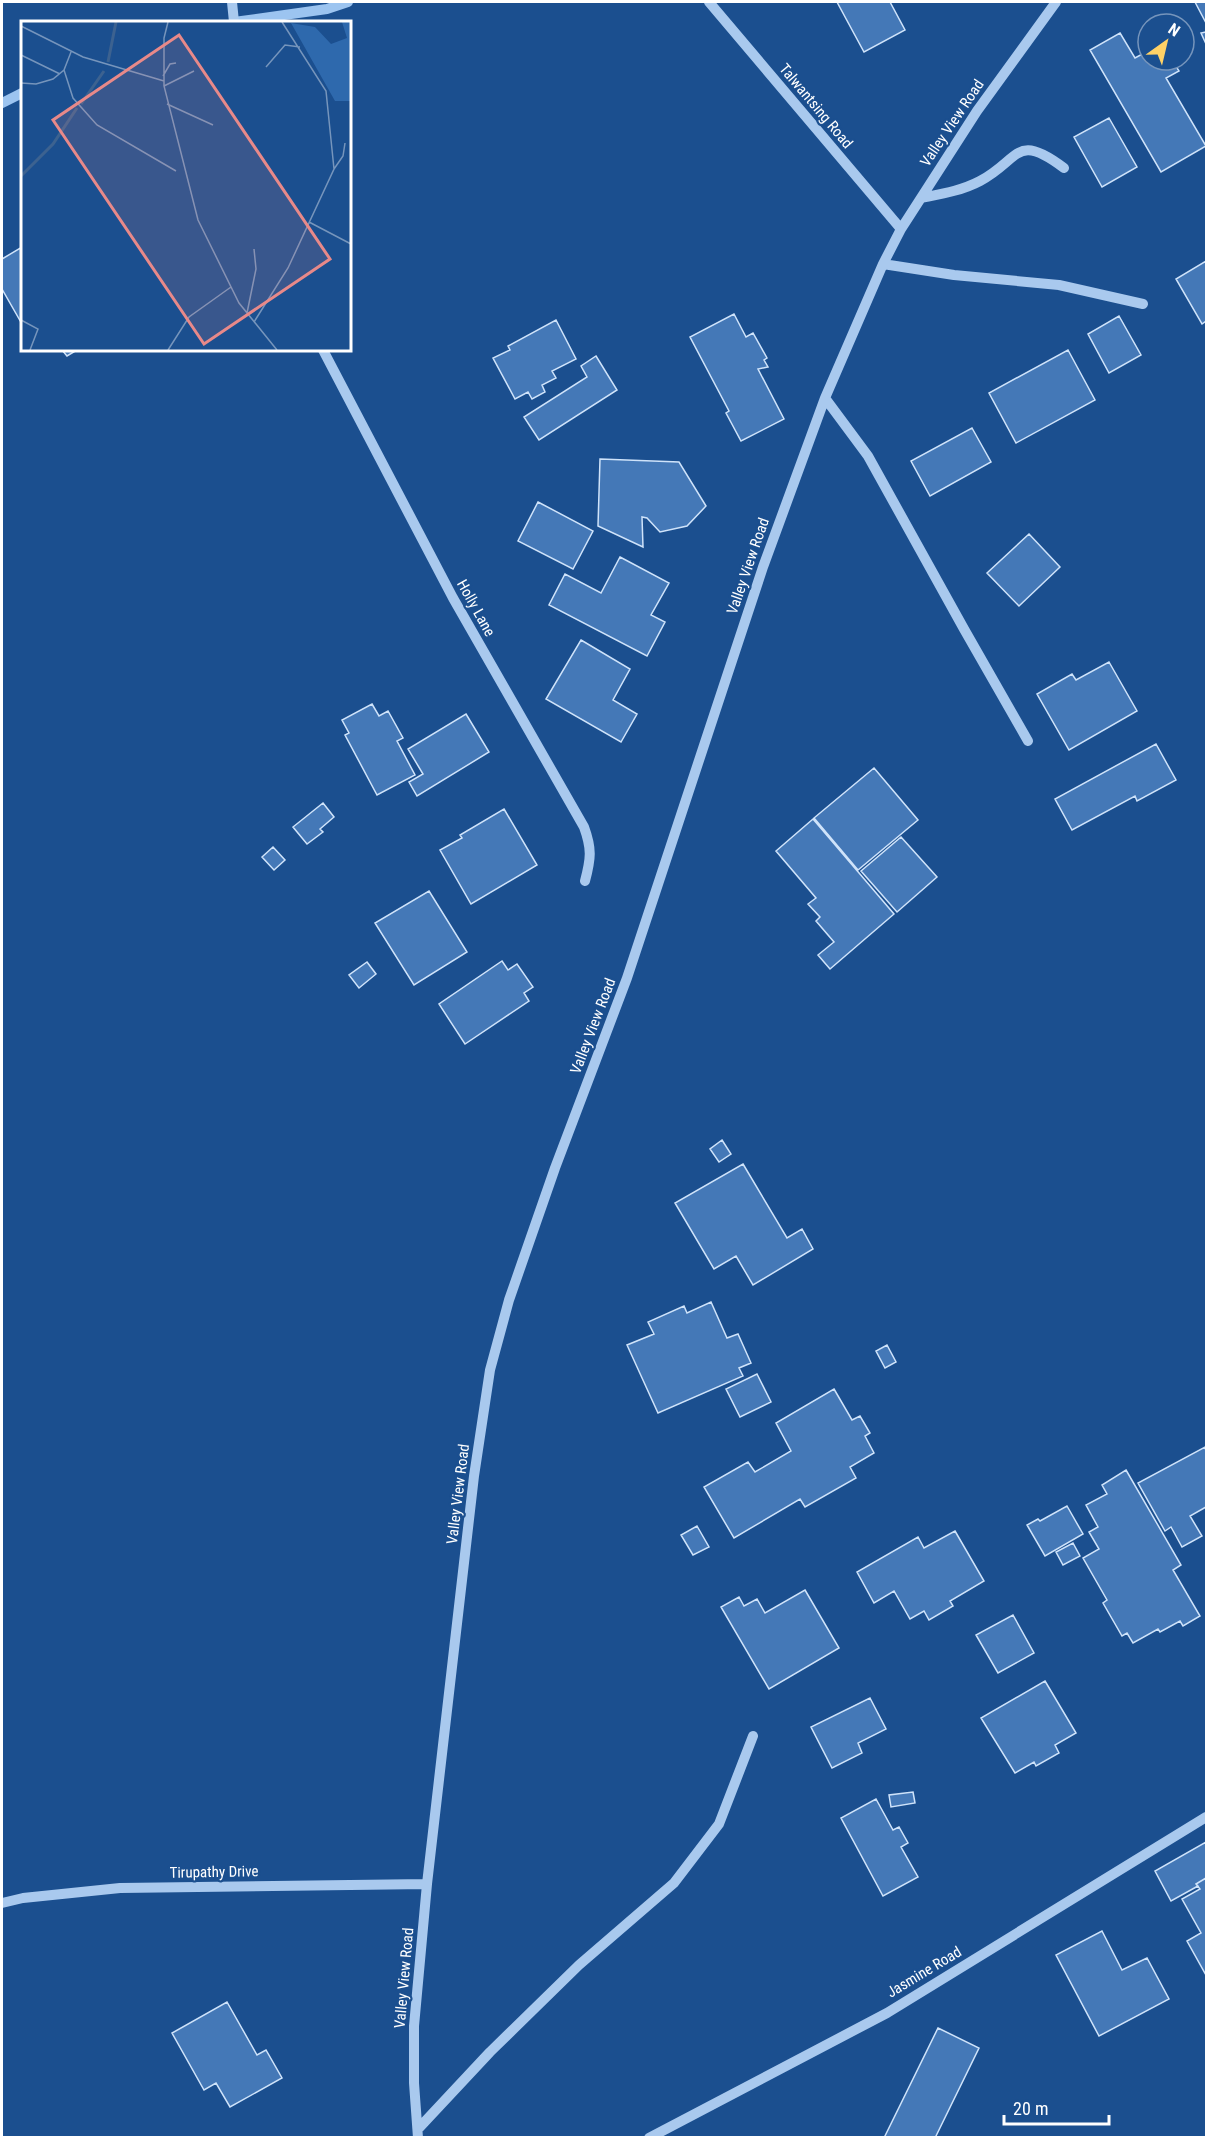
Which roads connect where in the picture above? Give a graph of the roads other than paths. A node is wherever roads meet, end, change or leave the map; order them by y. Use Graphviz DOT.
graph roads {
  1 [pos="232,2"];
  2 [pos="709,2"];
  3 [pos="1056,2"];
  4 [pos="234,21"];
  5 [pos="1064,168"];
  6 [pos="921,198"];
  7 [pos="901,229"];
  8 [pos="883,264"];
  9 [pos="1143,304"];
  10 [pos="324,351"];
  11 [pos="825,398"];
  12 [pos="1028,741"];
  13 [pos="585,881"];
  14 [pos="753,1736"];
  15 [pos="1206,1817"];
  16 [pos="427,1884"];
  17 [pos="2,1903"];
  18 [pos="418,2133"];
  19 [pos="649,2138"];
  1 -- 4 [label="street"];
  2 -- 7 [label="street, Talwantsing Road"];
  3 -- 6 [label="street, Valley View Road"];
  5 -- 6 [label="street"];
  6 -- 7 [label="street, Valley View Road"];
  7 -- 8 [label="street, Valley View Road"];
  8 -- 9 [label="street"];
  8 -- 11 [label="street, Valley View Road"];
  10 -- 13 [label="street, Holly Lane"];
  11 -- 12 [label="street"];
  11 -- 16 [label="street, Valley View Road"];
  14 -- 18 [label="street"];
  15 -- 19 [label="street, Jasmine Road"];
  16 -- 17 [label="street, Tirupathy Drive"];
  16 -- 18 [label="street, Valley View Road"];
}
